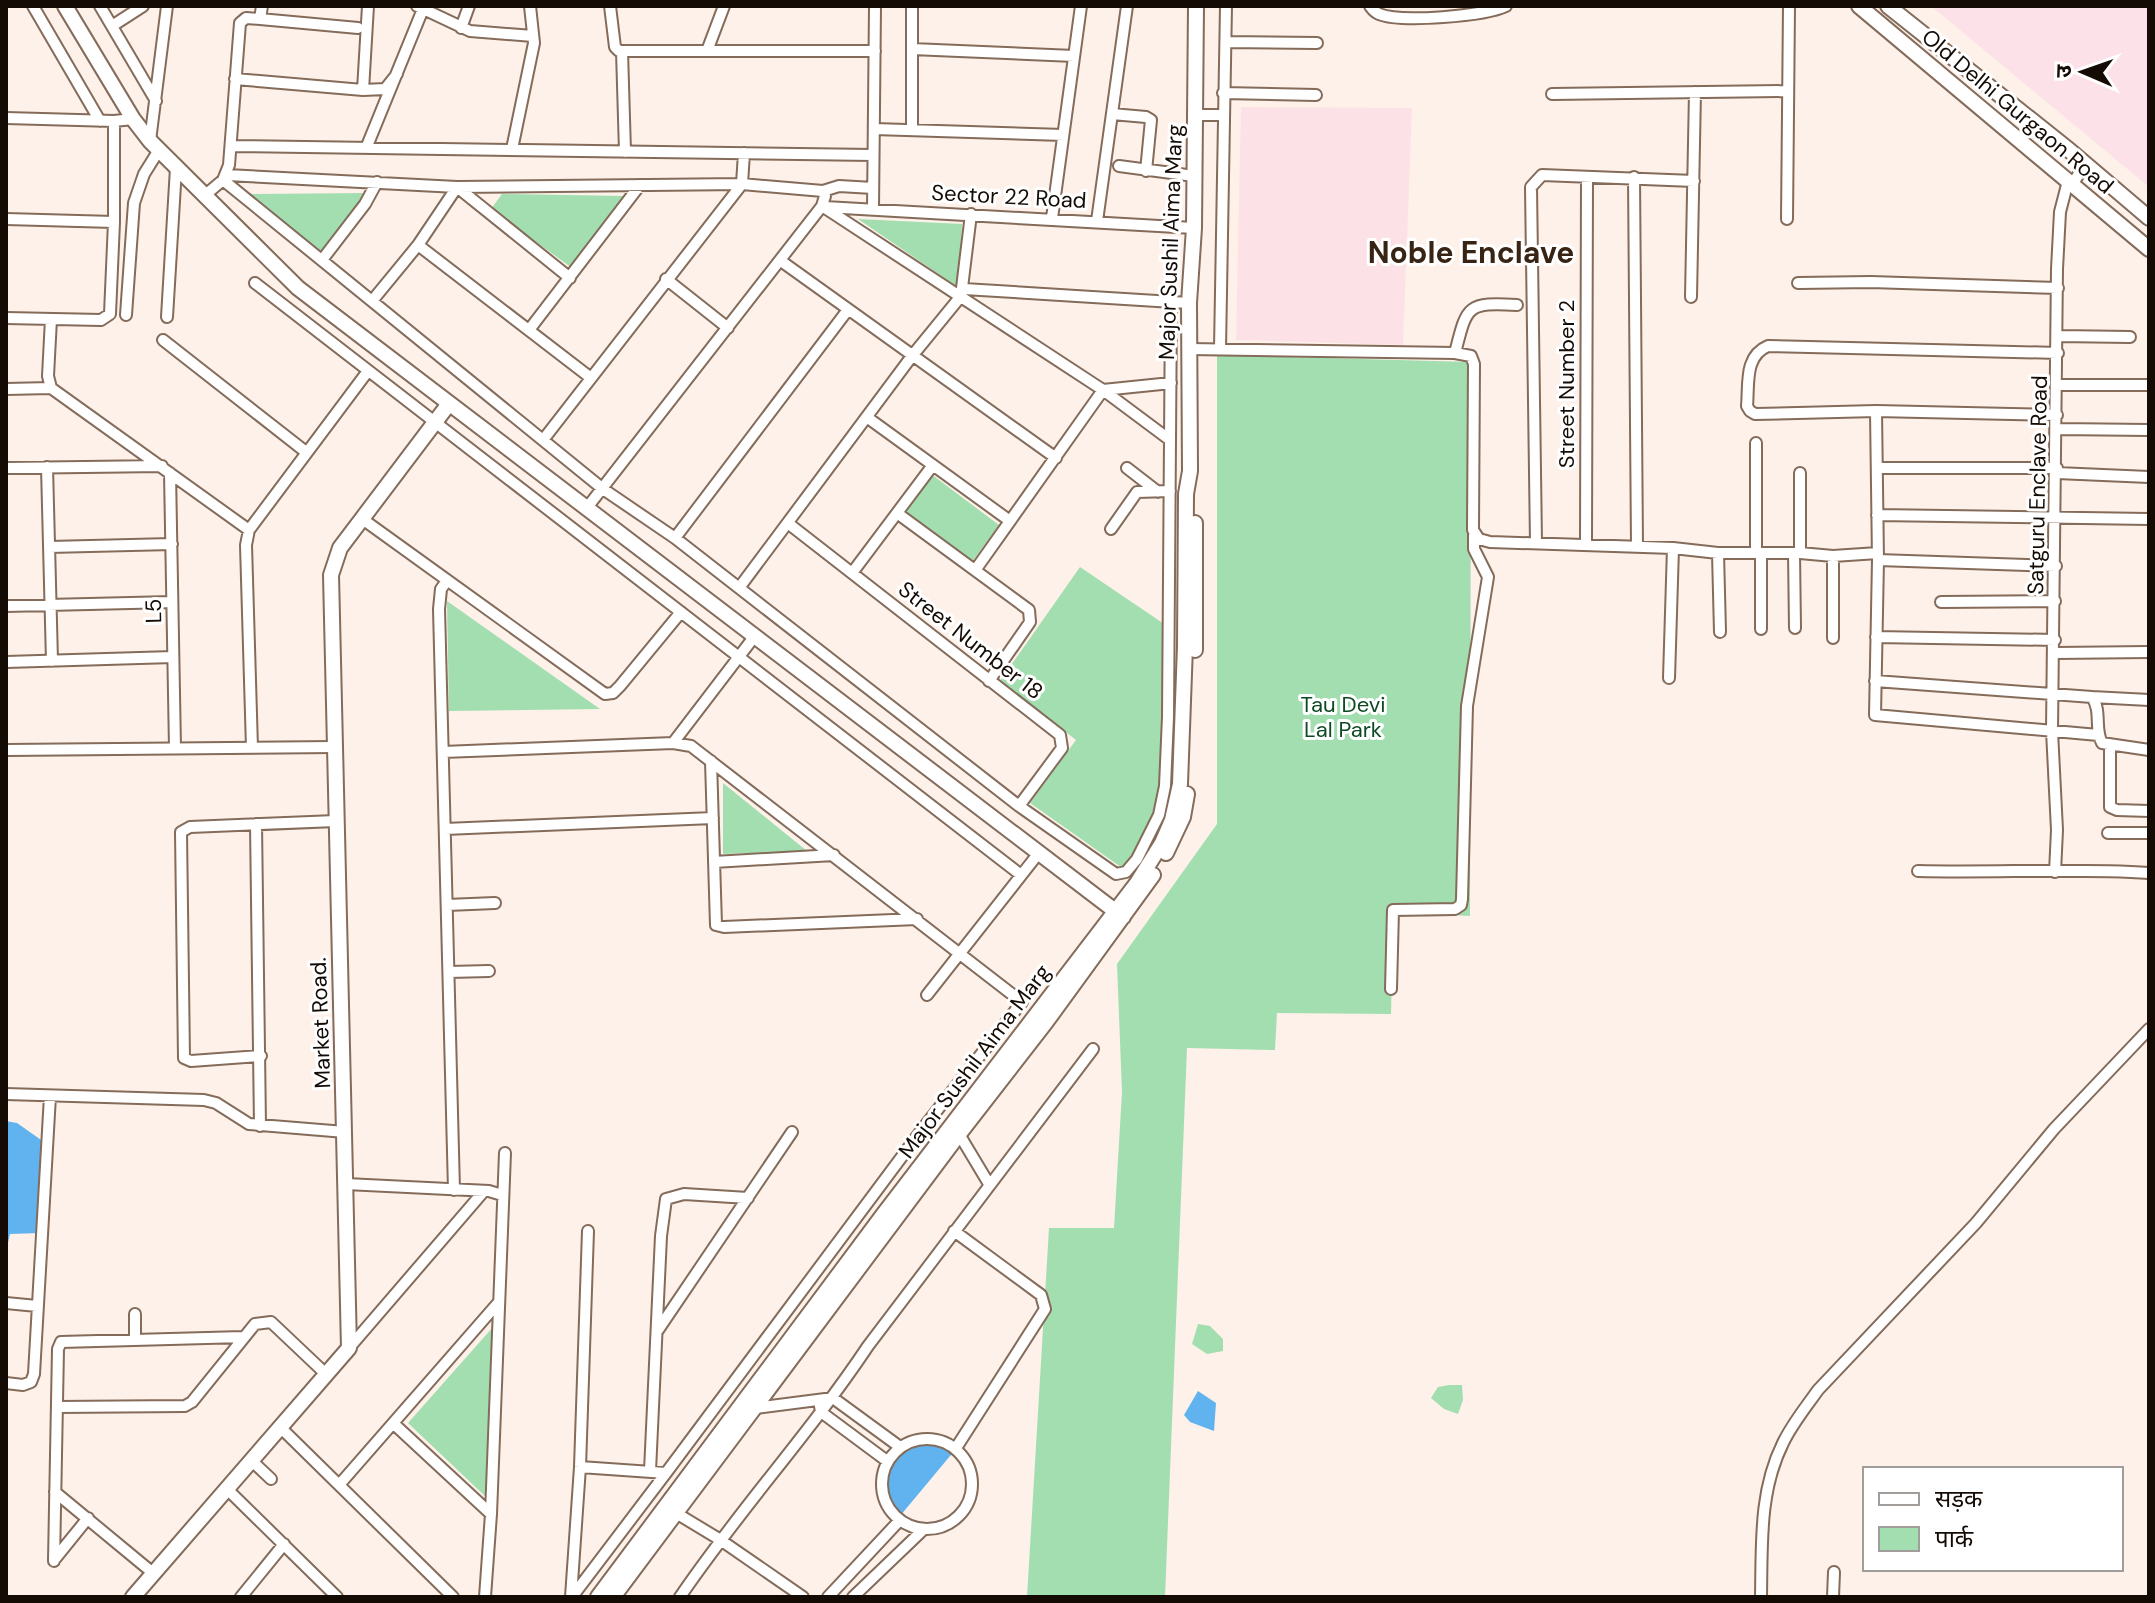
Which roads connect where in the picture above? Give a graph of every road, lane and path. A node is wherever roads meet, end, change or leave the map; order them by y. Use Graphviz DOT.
graph roads {
  1 [pos="33,6"];
  2 [pos="65,6"];
  3 [pos="100,6"];
  4 [pos="143,6"];
  5 [pos="167,6"];
  6 [pos="262,6"];
  7 [pos="368,6"];
  8 [pos="469,6"];
  9 [pos="530,6"];
  10 [pos="610,6"];
  11 [pos="724,6"];
  12 [pos="875,6"];
  13 [pos="912,6"];
  14 [pos="1081,6"];
  15 [pos="1127,6"];
  16 [pos="1196,6"];
  17 [pos="1226,6"];
  18 [pos="1370,6"];
  19 [pos="1506,6"];
  20 [pos="1789,6"];
  21 [pos="1859,6"];
  22 [pos="1888,6"];
  23 [pos="420,8"];
  24 [pos="260,19"];
  25 [pos="112,26"];
  26 [pos="358,28"];
  27 [pos="461,28"];
  28 [pos="533,36"];
  29 [pos="1226,42"];
  30 [pos="1317,43"];
  31 [pos="912,49"];
  32 [pos="622,51"];
  33 [pos="707,51"];
  34 [pos="875,51"];
  35 [pos="1074,56"];
  36 [pos="397,74"];
  37 [pos="235,79"];
  38 [pos="363,90"];
  39 [pos="1788,91"];
  40 [pos="1695,92"];
  41 [pos="1223,93"];
  42 [pos="1552,94"];
  43 [pos="1316,95"];
  44 [pos="156,101"];
  45 [pos="1112,114"];
  46 [pos="1196,115"];
  47 [pos="1223,115"];
  48 [pos="6,118"];
  49 [pos="133,119"];
  50 [pos="100,121"];
  51 [pos="114,121"];
  52 [pos="874,129"];
  53 [pos="912,130"];
  54 [pos="1063,135"];
  55 [pos="154,145"];
  56 [pos="232,146"];
  57 [pos="367,146"];
  58 [pos="512,149"];
  59 [pos="625,152"];
  60 [pos="744,153"];
  61 [pos="873,155"];
  62 [pos="2085,164"];
  63 [pos="1119,166"];
  64 [pos="176,168"];
  65 [pos="1146,171"];
  66 [pos="1194,176"];
  67 [pos="225,177"];
  68 [pos="1587,177"];
  69 [pos="1634,177"];
  70 [pos="1694,181"];
  71 [pos="377,182"];
  72 [pos="742,184"];
  73 [pos="640,185"];
  74 [pos="2072,185"];
  75 [pos="457,187"];
  76 [pos="873,188"];
  77 [pos="823,191"];
  78 [pos="204,196"];
  79 [pos="822,206"];
  80 [pos="873,209"];
  81 [pos="971,214"];
  82 [pos="1052,218"];
  83 [pos="2149,218"];
  84 [pos="6,219"];
  85 [pos="1787,219"];
  86 [pos="1097,221"];
  87 [pos="114,222"];
  88 [pos="1194,228"];
  89 [pos="418,245"];
  90 [pos="2149,249"];
  91 [pos="322,260"];
  92 [pos="781,261"];
  93 [pos="570,278"];
  94 [pos="666,279"];
  95 [pos="255,283"];
  96 [pos="1798,283"];
  97 [pos="2058,283"];
  98 [pos="962,293"];
  99 [pos="1691,297"];
  100 [pos="372,301"];
  101 [pos="1171,302"];
  102 [pos="1189,303"];
  103 [pos="1517,305"];
  104 [pos="847,311"];
  105 [pos="126,315"];
  106 [pos="167,317"];
  107 [pos="6,318"];
  108 [pos="51,319"];
  109 [pos="728,328"];
  110 [pos="529,330"];
  111 [pos="2058,336"];
  112 [pos="2130,337"];
  113 [pos="163,340"];
  114 [pos="1189,349"];
  115 [pos="1220,349"];
  116 [pos="1455,353"];
  117 [pos="2058,353"];
  118 [pos="912,356"];
  119 [pos="368,371"];
  120 [pos="591,378"];
  121 [pos="1171,383"];
  122 [pos="2057,385"];
  123 [pos="2149,385"];
  124 [pos="51,388"];
  125 [pos="6,389"];
  126 [pos="1103,390"];
  127 [pos="448,405"];
  128 [pos="1876,411"];
  129 [pos="2057,415"];
  130 [pos="868,418"];
  131 [pos="434,422"];
  132 [pos="2057,429"];
  133 [pos="2149,430"];
  134 [pos="543,440"];
  135 [pos="1170,440"];
  136 [pos="1756,443"];
  137 [pos="306,452"];
  138 [pos="1056,458"];
  139 [pos="933,465"];
  140 [pos="47,467"];
  141 [pos="6,468"];
  142 [pos="1127,468"];
  143 [pos="1877,468"];
  144 [pos="166,469"];
  145 [pos="2057,471"];
  146 [pos="1800,473"];
  147 [pos="2149,477"];
  148 [pos="603,489"];
  149 [pos="1165,492"];
  150 [pos="586,509"];
  151 [pos="897,513"];
  152 [pos="1877,515"];
  153 [pos="361,518"];
  154 [pos="2056,519"];
  155 [pos="2149,519"];
  156 [pos="1010,521"];
  157 [pos="789,524"];
  158 [pos="1111,529"];
  159 [pos="249,530"];
  160 [pos="1474,534"];
  161 [pos="675,538"];
  162 [pos="1536,543"];
  163 [pos="172,544"];
  164 [pos="1586,544"];
  165 [pos="1637,546"];
  166 [pos="49,547"];
  167 [pos="1673,548"];
  168 [pos="1718,553"];
  169 [pos="1758,553"];
  170 [pos="1797,553"];
  171 [pos="1833,556"];
  172 [pos="1878,556"];
  173 [pos="2056,566"];
  174 [pos="976,569"];
  175 [pos="852,573"];
  176 [pos="446,582"];
  177 [pos="739,588"];
  178 [pos="2055,601"];
  179 [pos="172,602"];
  180 [pos="1941,602"];
  181 [pos="50,605"];
  182 [pos="6,606"];
  183 [pos="681,612"];
  184 [pos="1795,628"];
  185 [pos="1761,629"];
  186 [pos="1720,632"];
  187 [pos="754,637"];
  188 [pos="1876,637"];
  189 [pos="1833,638"];
  190 [pos="2055,640"];
  191 [pos="2149,652"];
  192 [pos="2055,653"];
  193 [pos="739,656"];
  194 [pos="173,657"];
  195 [pos="52,661"];
  196 [pos="6,662"];
  197 [pos="1669,678"];
  198 [pos="989,681"];
  199 [pos="1875,681"];
  200 [pos="2055,693"];
  201 [pos="2092,697"];
  202 [pos="2149,700"];
  203 [pos="2052,731"];
  204 [pos="2098,735"];
  205 [pos="673,743"];
  206 [pos="2110,745"];
  207 [pos="334,747"];
  208 [pos="175,748"];
  209 [pos="252,748"];
  210 [pos="6,750"];
  211 [pos="2149,750"];
  212 [pos="443,752"];
  213 [pos="711,761"];
  214 [pos="1019,806"];
  215 [pos="2149,811"];
  216 [pos="713,818"];
  217 [pos="336,821"];
  218 [pos="256,824"];
  219 [pos="445,829"];
  220 [pos="2108,833"];
  221 [pos="2149,833"];
  222 [pos="1038,854"];
  223 [pos="834,855"];
  224 [pos="714,862"];
  225 [pos="1918,871"];
  226 [pos="2055,872"];
  227 [pos="2149,873"];
  228 [pos="1021,875"];
  229 [pos="495,903"];
  230 [pos="447,905"];
  231 [pos="1119,914"];
  232 [pos="917,919"];
  233 [pos="960,953"];
  234 [pos="489,971"];
  235 [pos="449,972"];
  236 [pos="1391,989"];
  237 [pos="927,995"];
  238 [pos="1022,1002"];
  239 [pos="1037,1015"];
  240 [pos="2149,1029"];
  241 [pos="1093,1049"];
  242 [pos="261,1056"];
  243 [pos="6,1094"];
  244 [pos="50,1096"];
  245 [pos="260,1126"];
  246 [pos="345,1132"];
  247 [pos="792,1132"];
  248 [pos="959,1134"];
  249 [pos="505,1153"];
  250 [pos="346,1184"];
  251 [pos="989,1184"];
  252 [pos="454,1190"];
  253 [pos="484,1191"];
  254 [pos="502,1195"];
  255 [pos="748,1198"];
  256 [pos="588,1231"];
  257 [pos="954,1231"];
  258 [pos="6,1303"];
  259 [pos="498,1303"];
  260 [pos="37,1306"];
  261 [pos="135,1314"];
  262 [pos="657,1332"];
  263 [pos="243,1337"];
  264 [pos="135,1339"];
  265 [pos="349,1348"];
  266 [pos="327,1375"];
  267 [pos="6,1383"];
  268 [pos="833,1398"];
  269 [pos="820,1406"];
  270 [pos="57,1407"];
  271 [pos="755,1408"];
  272 [pos="394,1424"];
  273 [pos="281,1428"];
  274 [pos="900,1447"];
  275 [pos="956,1448"];
  276 [pos="887,1461"];
  277 [pos="253,1462"];
  278 [pos="580,1467"];
  279 [pos="695,1467"];
  280 [pos="668,1470"];
  281 [pos="650,1471"];
  282 [pos="271,1479"];
  283 [pos="339,1485"];
  284 [pos="228,1490"];
  285 [pos="55,1492"];
  286 [pos="670,1509"];
  287 [pos="491,1514"];
  288 [pos="88,1518"];
  289 [pos="900,1520"];
  290 [pos="924,1529"];
  291 [pos="719,1539"];
  292 [pos="284,1544"];
  293 [pos="1834,1572"];
  294 [pos="153,1573"];
  295 [pos="133,1597"];
  296 [pos="241,1597"];
  297 [pos="337,1597"];
  298 [pos="452,1597"];
  299 [pos="485,1597"];
  300 [pos="572,1597"];
  301 [pos="598,1597"];
  302 [pos="613,1597"];
  303 [pos="680,1597"];
  304 [pos="803,1597"];
  305 [pos="828,1597"];
  306 [pos="853,1597"];
  307 [pos="1761,1597"];
  308 [pos="1833,1597"];
  1 -- 50 [label="street"];
  2 -- 49 [label="street"];
  3 -- 25 [label="street"];
  4 -- 25 [label="street"];
  5 -- 44 [label="street"];
  6 -- 24 [label="street"];
  7 -- 38 [label="street"];
  8 -- 27 [label="street"];
  9 -- 28 [label="street"];
  10 -- 32 [label="street"];
  11 -- 33 [label="street"];
  12 -- 34 [label="street"];
  13 -- 31 [label="street"];
  14 -- 35 [label="street"];
  15 -- 45 [label="street"];
  16 -- 46 [label="street, Major Sushil Aima Marg"];
  17 -- 29 [label="street"];
  18 -- 19 [label="street"];
  20 -- 39 [label="street"];
  21 -- 74 [label="street, Old Delhi Gurgaon Road"];
  22 -- 62 [label="street, Old Delhi Gurgaon Road"];
  23 -- 27 [label="street"];
  23 -- 36 [label="street"];
  24 -- 26 [label="street"];
  24 -- 37 [label="street"];
  25 -- 44 [label="street"];
  27 -- 28 [label="street"];
  28 -- 58 [label="street"];
  29 -- 30 [label="street"];
  29 -- 41 [label="street"];
  31 -- 35 [label="street"];
  31 -- 53 [label="street"];
  32 -- 33 [label="street"];
  32 -- 59 [label="street"];
  33 -- 34 [label="street"];
  34 -- 52 [label="street"];
  35 -- 54 [label="street"];
  36 -- 38 [label="street"];
  36 -- 57 [label="street"];
  37 -- 38 [label="street"];
  37 -- 56 [label="street"];
  39 -- 40 [label="street"];
  39 -- 85 [label="street"];
  40 -- 42 [label="street"];
  40 -- 70 [label="street"];
  41 -- 43 [label="street"];
  41 -- 47 [label="street"];
  44 -- 55 [label="street"];
  45 -- 65 [label="street"];
  45 -- 86 [label="street"];
  46 -- 47 [label="street"];
  46 -- 66 [label="street, Major Sushil Aima Marg"];
  47 -- 115 [label="street"];
  48 -- 50 [label="street"];
  49 -- 51 [label="street"];
  49 -- 55 [label="street"];
  50 -- 51 [label="street"];
  51 -- 87 [label="street"];
  52 -- 53 [label="street"];
  52 -- 61 [label="street"];
  53 -- 54 [label="street"];
  54 -- 82 [label="street"];
  55 -- 64 [label="street"];
  55 -- 105 [label="street"];
  56 -- 57 [label="street"];
  56 -- 67 [label="street"];
  57 -- 58 [label="street"];
  58 -- 59 [label="street"];
  59 -- 60 [label="street"];
  60 -- 61 [label="street"];
  60 -- 72 [label="street"];
  61 -- 76 [label="street"];
  62 -- 74 [label="street, Satguru Enclave Road"];
  62 -- 83 [label="street, Old Delhi Gurgaon Road"];
  63 -- 65 [label="street"];
  64 -- 78 [label="street"];
  64 -- 106 [label="street"];
  65 -- 66 [label="street"];
  66 -- 88 [label="street, Major Sushil Aima Marg"];
  67 -- 71 [label="street"];
  67 -- 78 [label="street"];
  67 -- 91 [label="street"];
  68 -- 69 [label="street"];
  68 -- 162 [label="street"];
  68 -- 164 [label="street, Street Number 2"];
  69 -- 70 [label="street"];
  69 -- 165 [label="street"];
  70 -- 99 [label="street"];
  71 -- 75 [label="street"];
  71 -- 91 [label="street"];
  72 -- 73 [label="street"];
  72 -- 77 [label="street"];
  72 -- 94 [label="street"];
  73 -- 75 [label="street"];
  73 -- 93 [label="street"];
  74 -- 90 [label="street, Old Delhi Gurgaon Road"];
  74 -- 97 [label="street, Satguru Enclave Road"];
  75 -- 89 [label="street"];
  75 -- 93 [label="street"];
  76 -- 77 [label="street"];
  76 -- 80 [label="street"];
  77 -- 79 [label="street"];
  78 -- 127 [label="street"];
  79 -- 80 [label="street, Sector 22 Road"];
  79 -- 92 [label="street"];
  79 -- 98 [label="street"];
  80 -- 81 [label="street, Sector 22 Road"];
  81 -- 82 [label="street, Sector 22 Road"];
  81 -- 98 [label="street"];
  82 -- 86 [label="street, Sector 22 Road"];
  84 -- 87 [label="street"];
  86 -- 88 [label="street, Sector 22 Road"];
  87 -- 108 [label="street"];
  88 -- 102 [label="street, Major Sushil Aima Marg"];
  89 -- 100 [label="street"];
  89 -- 110 [label="street"];
  91 -- 100 [label="street"];
  92 -- 104 [label="street"];
  92 -- 109 [label="street"];
  93 -- 110 [label="street"];
  94 -- 109 [label="street"];
  94 -- 120 [label="street"];
  95 -- 119 [label="street"];
  96 -- 97 [label="street"];
  97 -- 111 [label="street, Satguru Enclave Road"];
  98 -- 101 [label="street"];
  98 -- 118 [label="street"];
  98 -- 126 [label="street"];
  100 -- 134 [label="street"];
  101 -- 102 [label="street"];
  101 -- 121 [label="street"];
  102 -- 114 [label="street, Major Sushil Aima Marg"];
  103 -- 116 [label="street"];
  104 -- 118 [label="street"];
  104 -- 161 [label="street"];
  107 -- 108 [label="street"];
  108 -- 124 [label="street"];
  109 -- 148 [label="street"];
  110 -- 120 [label="street"];
  111 -- 112 [label="street"];
  111 -- 117 [label="street, Satguru Enclave Road"];
  113 -- 137 [label="street"];
  114 -- 115 [label="street"];
  114 -- 231 [label="street, Major Sushil Aima Marg"];
  115 -- 116 [label="street"];
  116 -- 160 [label="street"];
  117 -- 122 [label="street, Satguru Enclave Road"];
  117 -- 128 [label="street"];
  118 -- 130 [label="street"];
  118 -- 138 [label="street"];
  119 -- 131 [label="street"];
  119 -- 137 [label="street"];
  120 -- 134 [label="street"];
  121 -- 126 [label="street"];
  121 -- 135 [label="street"];
  122 -- 123 [label="street"];
  122 -- 129 [label="street, Satguru Enclave Road"];
  124 -- 125 [label="street"];
  124 -- 144 [label="street"];
  126 -- 135 [label="street"];
  126 -- 138 [label="street"];
  127 -- 131 [label="street, Market Road."];
  127 -- 150 [label="street"];
  128 -- 129 [label="street"];
  128 -- 143 [label="street"];
  129 -- 132 [label="street, Satguru Enclave Road"];
  130 -- 139 [label="street"];
  130 -- 157 [label="street"];
  131 -- 153 [label="street, Market Road."];
  131 -- 183 [label="street"];
  132 -- 133 [label="street"];
  132 -- 145 [label="street, Satguru Enclave Road"];
  134 -- 148 [label="street"];
  135 -- 149 [label="street"];
  136 -- 169 [label="street"];
  137 -- 159 [label="street"];
  138 -- 156 [label="street"];
  139 -- 151 [label="street"];
  139 -- 156 [label="street"];
  140 -- 141 [label="street"];
  140 -- 144 [label="street"];
  140 -- 166 [label="street"];
  142 -- 149 [label="street"];
  143 -- 145 [label="street"];
  143 -- 152 [label="street"];
  144 -- 159 [label="street"];
  144 -- 163 [label="street, L5"];
  145 -- 147 [label="street"];
  145 -- 154 [label="street, Satguru Enclave Road"];
  146 -- 170 [label="street"];
  148 -- 150 [label="street"];
  148 -- 161 [label="street"];
  149 -- 158 [label="street"];
  149 -- 214 [label="street"];
  150 -- 187 [label="street"];
  151 -- 174 [label="street"];
  151 -- 175 [label="street"];
  152 -- 154 [label="street"];
  152 -- 172 [label="street"];
  153 -- 176 [label="street"];
  153 -- 207 [label="street, Market Road."];
  154 -- 155 [label="street"];
  154 -- 173 [label="street, Satguru Enclave Road"];
  156 -- 174 [label="street"];
  157 -- 175 [label="street, Street Number 18"];
  157 -- 177 [label="street"];
  159 -- 209 [label="street"];
  160 -- 162 [label="street"];
  160 -- 236 [label="street"];
  161 -- 177 [label="street"];
  162 -- 164 [label="street"];
  163 -- 166 [label="street"];
  163 -- 179 [label="street, L5"];
  164 -- 165 [label="street"];
  165 -- 167 [label="street"];
  166 -- 181 [label="street"];
  167 -- 168 [label="street"];
  167 -- 197 [label="street"];
  168 -- 169 [label="street"];
  168 -- 186 [label="street"];
  169 -- 170 [label="street"];
  169 -- 185 [label="street"];
  170 -- 171 [label="street"];
  170 -- 184 [label="street"];
  171 -- 172 [label="street"];
  171 -- 189 [label="street"];
  172 -- 173 [label="street"];
  172 -- 188 [label="street"];
  173 -- 178 [label="street, Satguru Enclave Road"];
  174 -- 198 [label="street"];
  175 -- 198 [label="street, Street Number 18"];
  176 -- 183 [label="street"];
  176 -- 212 [label="street"];
  177 -- 214 [label="street"];
  178 -- 180 [label="street"];
  178 -- 190 [label="street, Satguru Enclave Road"];
  179 -- 181 [label="street"];
  179 -- 194 [label="street, L5"];
  181 -- 182 [label="street"];
  181 -- 195 [label="street"];
  183 -- 193 [label="street"];
  187 -- 193 [label="street"];
  187 -- 222 [label="street"];
  188 -- 190 [label="street"];
  188 -- 199 [label="street"];
  190 -- 192 [label="street, Satguru Enclave Road"];
  191 -- 192 [label="street"];
  192 -- 200 [label="street, Satguru Enclave Road"];
  193 -- 205 [label="street"];
  193 -- 228 [label="street"];
  194 -- 195 [label="street"];
  194 -- 208 [label="street, L5"];
  195 -- 196 [label="street"];
  198 -- 214 [label="street, Street Number 18"];
  199 -- 200 [label="street"];
  199 -- 203 [label="street"];
  200 -- 201 [label="street"];
  200 -- 203 [label="street, Satguru Enclave Road"];
  201 -- 202 [label="street"];
  201 -- 204 [label="street"];
  203 -- 204 [label="street"];
  203 -- 226 [label="street, Satguru Enclave Road"];
  204 -- 206 [label="street"];
  205 -- 212 [label="street"];
  205 -- 213 [label="street"];
  206 -- 211 [label="street"];
  206 -- 215 [label="street"];
  207 -- 209 [label="street"];
  207 -- 217 [label="street, Market Road."];
  208 -- 209 [label="street"];
  208 -- 210 [label="street"];
  212 -- 219 [label="street"];
  213 -- 216 [label="street"];
  213 -- 223 [label="street"];
  216 -- 219 [label="street"];
  216 -- 224 [label="street"];
  217 -- 218 [label="street"];
  217 -- 246 [label="street, Market Road."];
  218 -- 242 [label="street"];
  218 -- 242 [label="street"];
  219 -- 230 [label="street"];
  220 -- 221 [label="street"];
  222 -- 228 [label="street"];
  222 -- 231 [label="street"];
  223 -- 224 [label="street"];
  223 -- 232 [label="street"];
  224 -- 232 [label="street"];
  225 -- 226 [label="street"];
  226 -- 227 [label="street"];
  228 -- 233 [label="street"];
  229 -- 230 [label="street"];
  230 -- 235 [label="street"];
  231 -- 239 [label="street, Major Sushil Aima Marg"];
  231 -- 248 [label="street, Major Sushil Aima Marg"];
  232 -- 233 [label="street"];
  233 -- 237 [label="street"];
  233 -- 238 [label="street"];
  234 -- 235 [label="street"];
  235 -- 252 [label="street"];
  238 -- 239 [label="street"];
  238 -- 280 [label="street"];
  239 -- 279 [label="street, Major Sushil Aima Marg"];
  240 -- 307 [label="street"];
  241 -- 251 [label="street"];
  242 -- 245 [label="street"];
  243 -- 244 [label="street"];
  244 -- 245 [label="street"];
  244 -- 260 [label="street"];
  245 -- 246 [label="street"];
  246 -- 250 [label="street, Market Road."];
  247 -- 255 [label="street"];
  248 -- 251 [label="street"];
  248 -- 271 [label="street, Major Sushil Aima Marg"];
  249 -- 254 [label="street"];
  250 -- 252 [label="street"];
  250 -- 265 [label="street, Market Road."];
  251 -- 257 [label="street"];
  252 -- 253 [label="street"];
  253 -- 254 [label="street"];
  253 -- 265 [label="street"];
  254 -- 259 [label="street"];
  255 -- 262 [label="street"];
  255 -- 262 [label="street"];
  256 -- 278 [label="street"];
  257 -- 268 [label="street"];
  257 -- 275 [label="street"];
  258 -- 260 [label="street"];
  259 -- 272 [label="street"];
  259 -- 287 [label="street"];
  260 -- 267 [label="street"];
  261 -- 264 [label="street"];
  262 -- 281 [label="street"];
  263 -- 264 [label="street"];
  263 -- 266 [label="street"];
  263 -- 270 [label="street"];
  264 -- 270 [label="street"];
  265 -- 266 [label="street"];
  266 -- 273 [label="street"];
  268 -- 269 [label="street"];
  268 -- 274 [label="street"];
  269 -- 271 [label="street"];
  269 -- 276 [label="street"];
  269 -- 291 [label="street"];
  270 -- 285 [label="street"];
  271 -- 286 [label="street, Major Sushil Aima Marg"];
  272 -- 283 [label="street"];
  272 -- 287 [label="street"];
  273 -- 277 [label="street"];
  273 -- 283 [label="street"];
  274 -- 275 [label="street"];
  274 -- 276 [label="street"];
  275 -- 290 [label="street"];
  276 -- 289 [label="street"];
  277 -- 282 [label="street"];
  277 -- 284 [label="street"];
  278 -- 281 [label="street"];
  278 -- 300 [label="street"];
  279 -- 280 [label="street"];
  279 -- 286 [label="street, Major Sushil Aima Marg"];
  280 -- 281 [label="street"];
  280 -- 300 [label="street"];
  283 -- 298 [label="street"];
  284 -- 292 [label="street"];
  284 -- 294 [label="street"];
  285 -- 288 [label="street"];
  285 -- 288 [label="street"];
  286 -- 291 [label="street"];
  286 -- 301 [label="street, Major Sushil Aima Marg"];
  286 -- 302 [label="street, Major Sushil Aima Marg"];
  287 -- 299 [label="street"];
  288 -- 294 [label="street"];
  289 -- 290 [label="street"];
  289 -- 305 [label="street"];
  290 -- 306 [label="street"];
  291 -- 303 [label="street"];
  291 -- 304 [label="street"];
  292 -- 296 [label="street"];
  292 -- 297 [label="street"];
  293 -- 308 [label="street"];
  294 -- 295 [label="street"];
}
